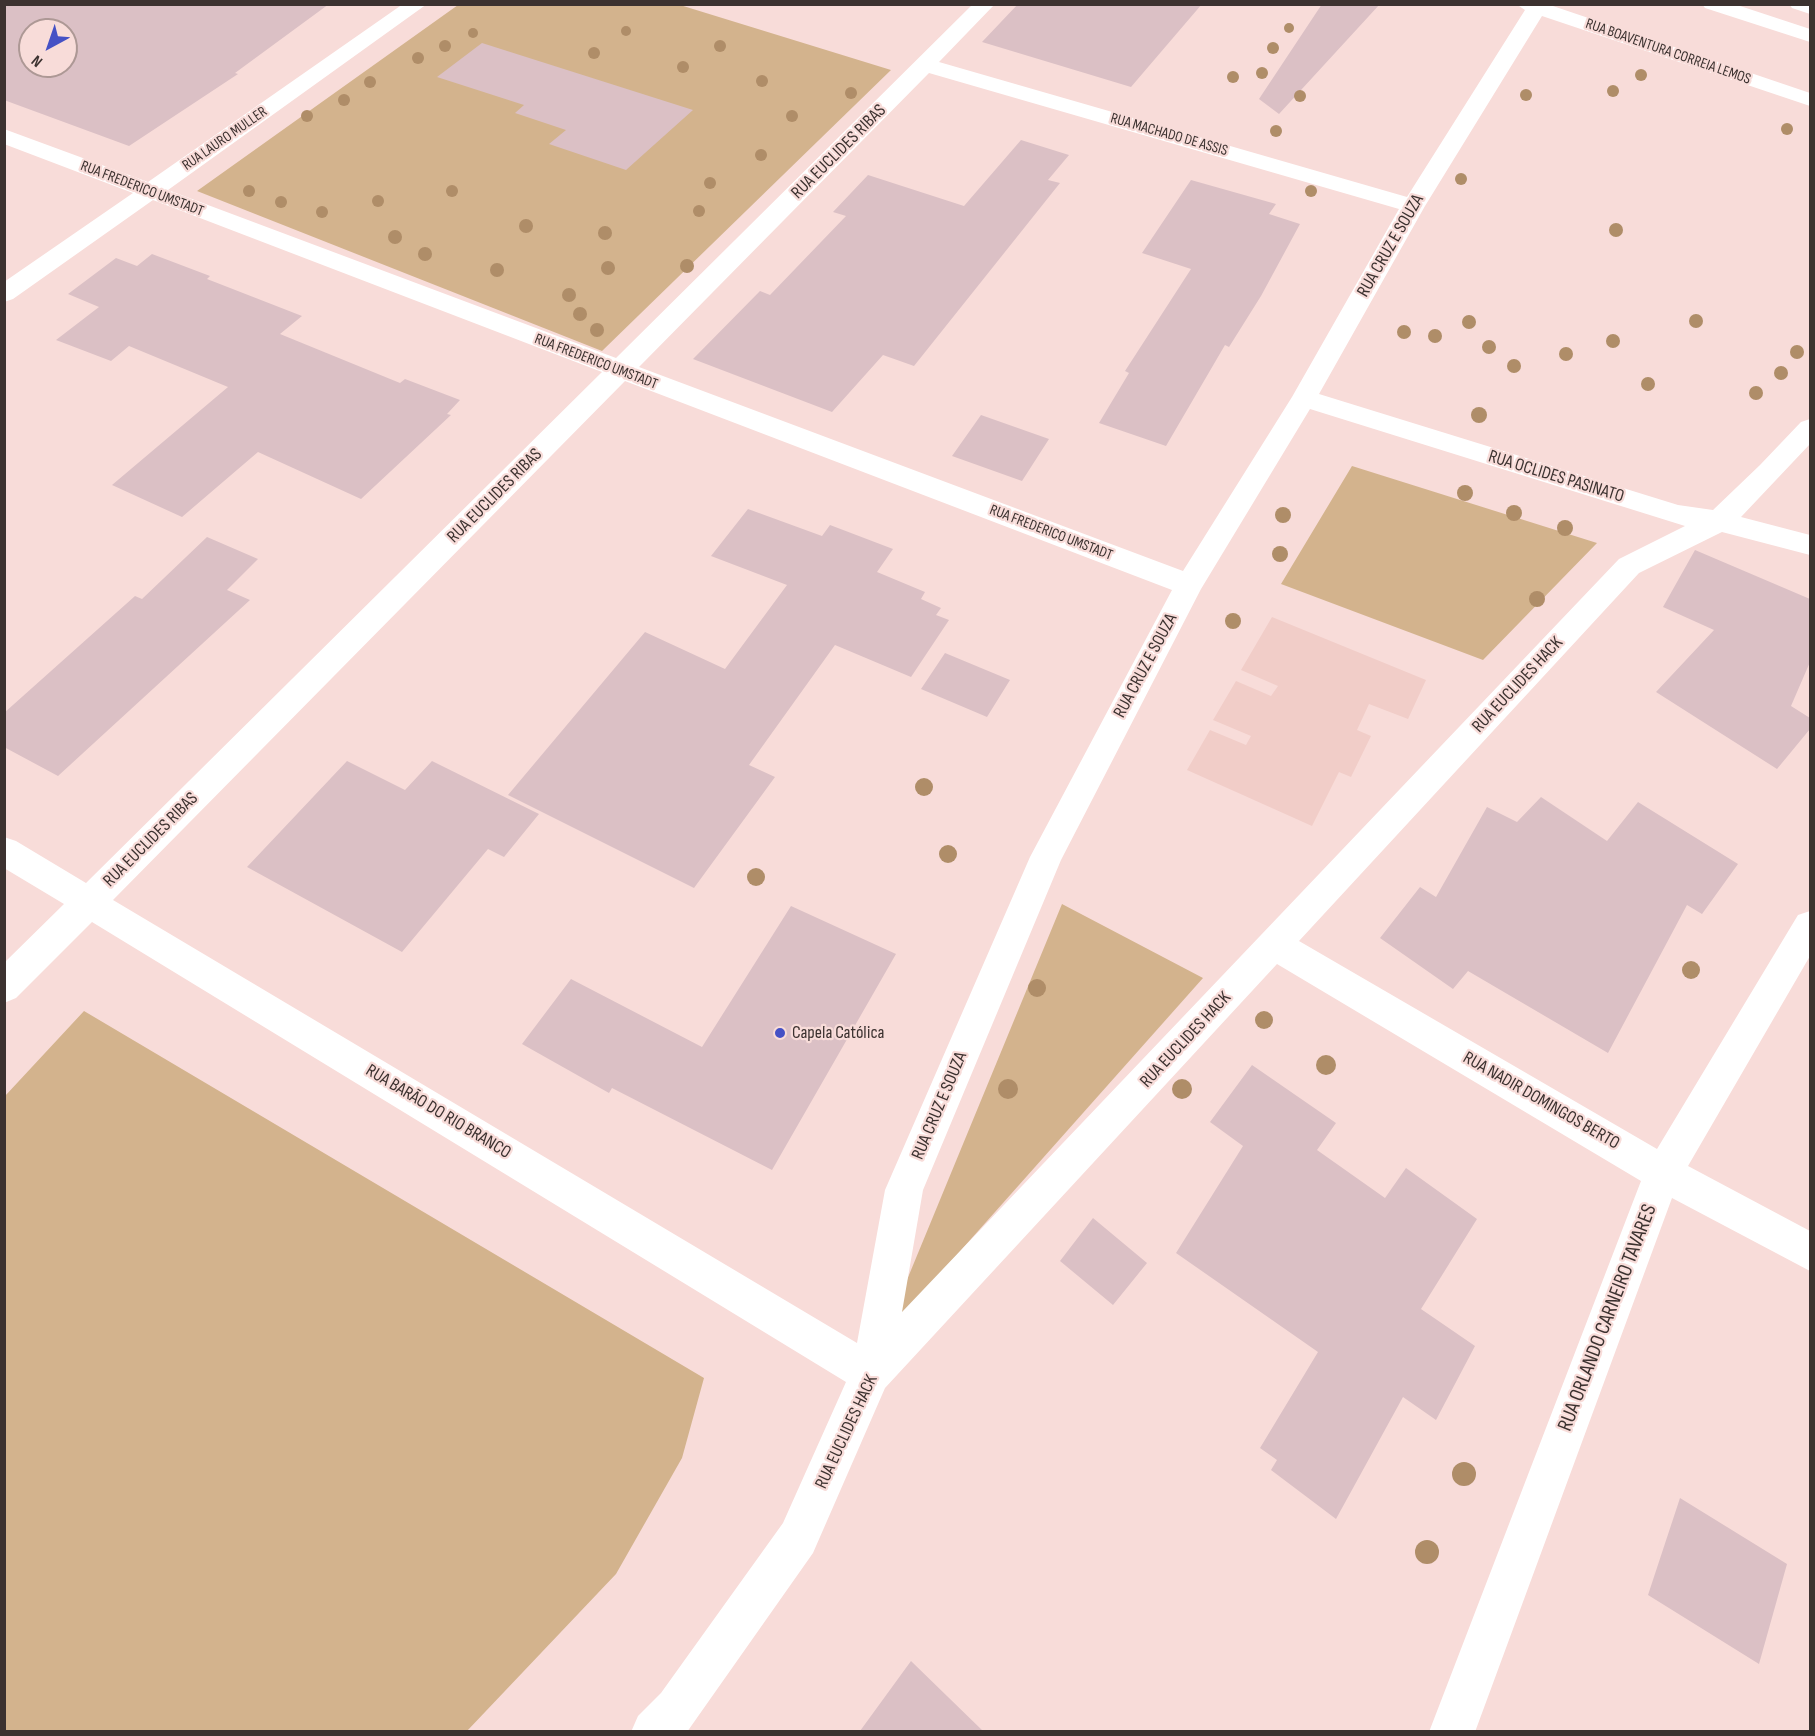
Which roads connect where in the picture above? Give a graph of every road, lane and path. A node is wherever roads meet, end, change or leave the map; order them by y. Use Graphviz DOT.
graph roads {
  1 [pos="417,4"];
  2 [pos="985,4"];
  3 [pos="1712,4"];
  4 [pos="1798,4"];
  5 [pos="1531,6"];
  6 [pos="1810,8"];
  7 [pos="1810,36"];
  8 [pos="925,65"];
  9 [pos="1810,100"];
  10 [pos="4,136"];
  11 [pos="150,192"];
  12 [pos="1413,206"];
  13 [pos="4,294"];
  14 [pos="621,371"];
  15 [pos="1304,398"];
  16 [pos="1810,428"];
  17 [pos="1719,521"];
  18 [pos="1810,545"];
  19 [pos="1190,585"];
  20 [pos="4,852"];
  21 [pos="90,901"];
  22 [pos="1810,926"];
  23 [pos="1275,945"];
  24 [pos="4,987"];
  25 [pos="1663,1173"];
  26 [pos="1810,1252"];
  27 [pos="871,1374"];
  28 [pos="654,1731"];
  29 [pos="1452,1731"];
  1 -- 11 [label="main road, RUA LAURO MULLER"];
  2 -- 8 [label="main road, RUA EUCLIDES RIBAS"];
  3 -- 7 [label="main road"];
  4 -- 6 [label="main road"];
  5 -- 9 [label="main road, RUA BOAVENTURA CORREIA LEMOS"];
  5 -- 12 [label="main road, RUA CRUZ E SOUZA"];
  8 -- 12 [label="main road, RUA MACHADO DE ASSIS"];
  8 -- 14 [label="main road, RUA EUCLIDES RIBAS"];
  10 -- 11 [label="main road, RUA FREDERICO UMSTADT"];
  11 -- 13 [label="main road, RUA LAURO MULLER"];
  11 -- 14 [label="main road, RUA FREDERICO UMSTADT"];
  12 -- 15 [label="main road, RUA CRUZ E SOUZA"];
  14 -- 19 [label="main road, RUA FREDERICO UMSTADT"];
  14 -- 21 [label="main road, RUA EUCLIDES RIBAS"];
  15 -- 17 [label="main road, RUA OCLIDES PASINATO"];
  15 -- 19 [label="main road, RUA CRUZ E SOUZA"];
  16 -- 17 [label="main road, RUA EUCLIDES HACK"];
  17 -- 18 [label="main road, RUA OCLIDES PASINATO"];
  17 -- 23 [label="main road, RUA EUCLIDES HACK"];
  19 -- 27 [label="main road, RUA CRUZ E SOUZA"];
  20 -- 21 [label="main road, RUA BARÃO DO RIO BRANCO"];
  21 -- 24 [label="main road, RUA EUCLIDES RIBAS"];
  21 -- 27 [label="main road, RUA BARÃO DO RIO BRANCO"];
  22 -- 25 [label="main road, RUA ORLANDO CARNEIRO TAVARES"];
  23 -- 25 [label="main road, RUA NADIR DOMINGOS BERTO"];
  23 -- 27 [label="main road, RUA EUCLIDES HACK"];
  25 -- 26 [label="main road, RUA NADIR DOMINGOS BERTO"];
  25 -- 29 [label="main road, RUA ORLANDO CARNEIRO TAVARES"];
  27 -- 28 [label="main road, RUA EUCLIDES HACK"];
}
